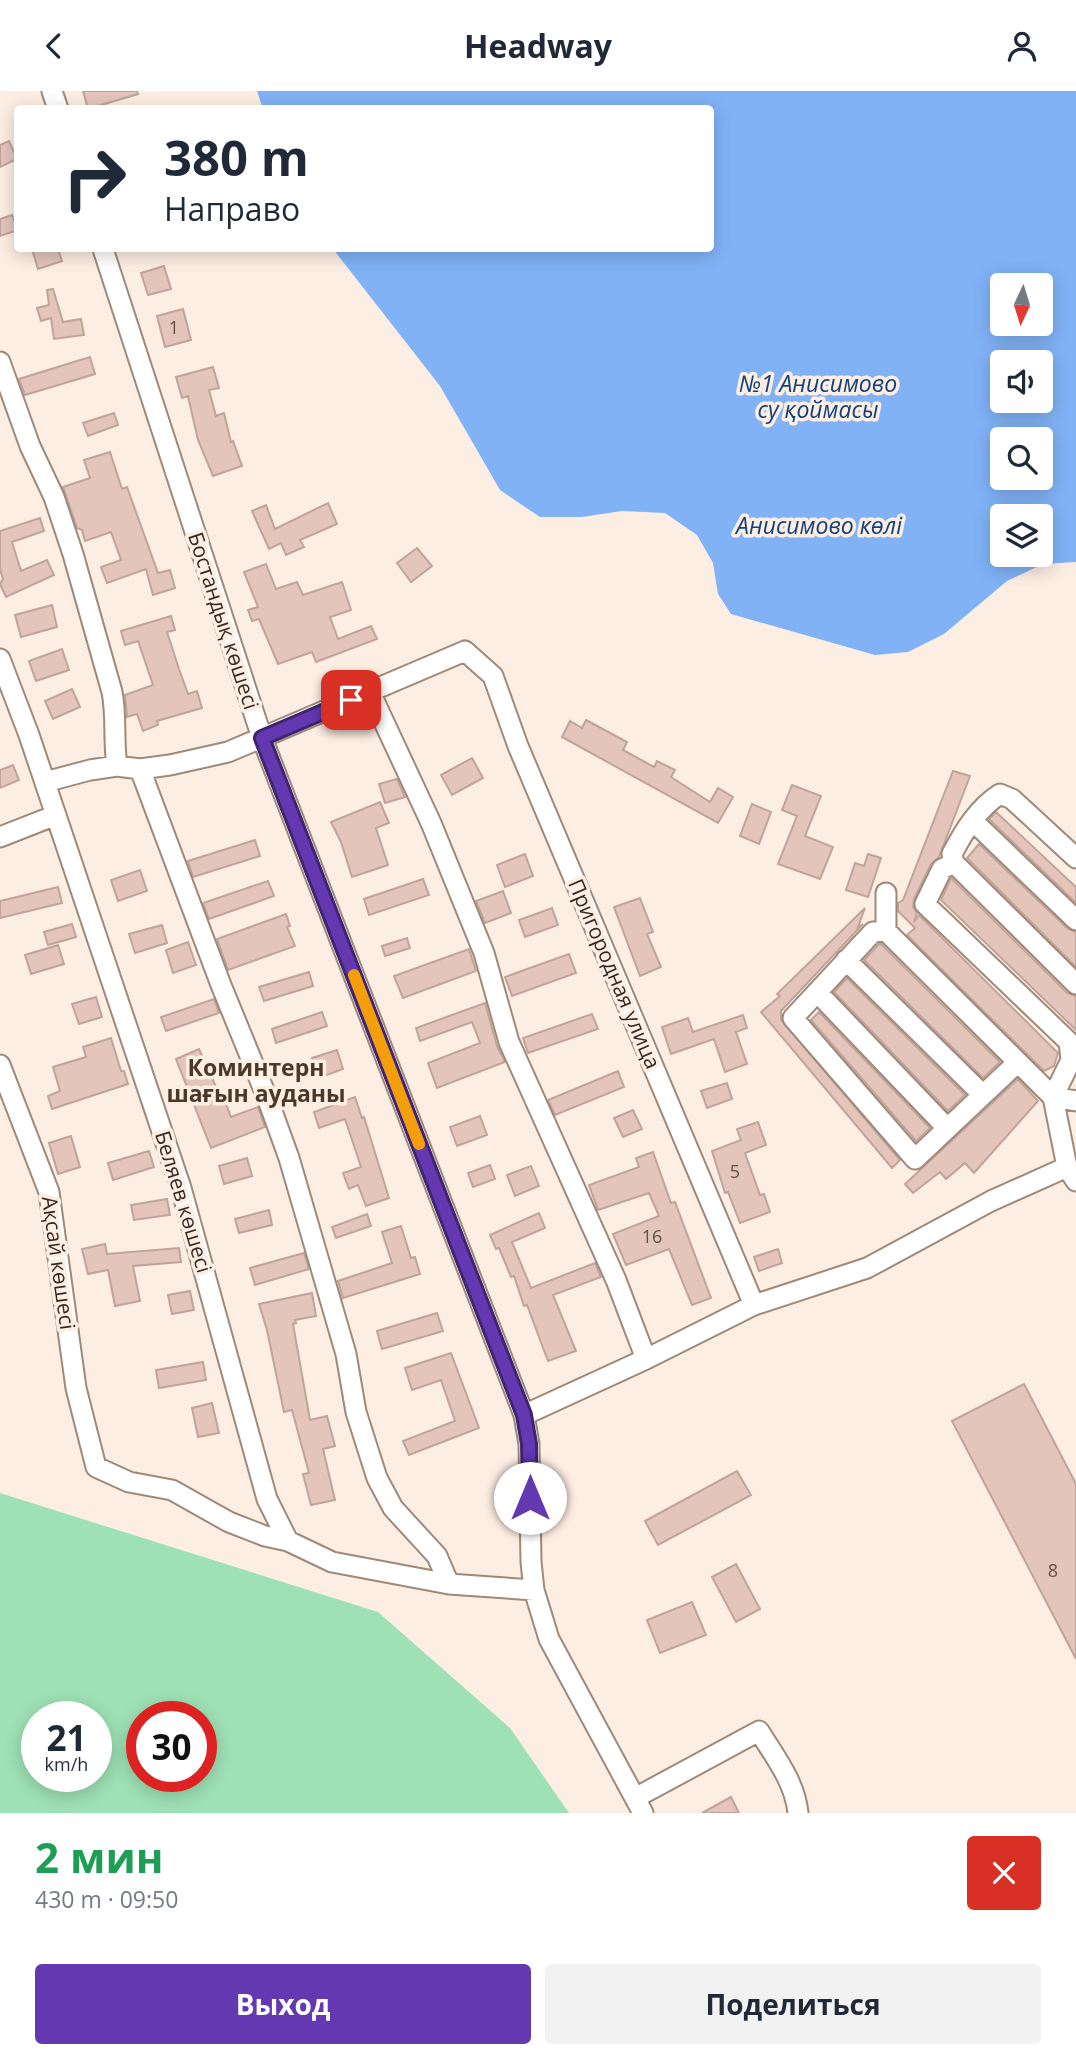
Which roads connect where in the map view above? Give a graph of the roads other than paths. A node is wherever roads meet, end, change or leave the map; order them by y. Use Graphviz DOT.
graph roads {
  1 [pos="104,252"];
  2 [pos="0,362"];
  3 [pos="0,659"];
  4 [pos="370,692"];
  5 [pos="262,738"];
  6 [pos="117,766"];
  7 [pos="140,769"];
  8 [pos="45,782"];
  9 [pos="56,815"];
  10 [pos="973,821"];
  11 [pos="0,837"];
  12 [pos="1076,858"];
  13 [pos="954,863"];
  14 [pos="886,893"];
  15 [pos="1076,920"];
  16 [pos="886,931"];
  17 [pos="846,960"];
  18 [pos="1076,985"];
  19 [pos="817,992"];
  20 [pos="1074,1059"];
  21 [pos="1017,1063"];
  22 [pos="0,1065"];
  23 [pos="983,1095"];
  24 [pos="1053,1097"];
  25 [pos="1076,1101"];
  26 [pos="947,1128"];
  27 [pos="1072,1174"];
  28 [pos="754,1305"];
  29 [pos="646,1359"];
  30 [pos="524,1415"];
  31 [pos="288,1541"];
  32 [pos="449,1584"];
  33 [pos="534,1590"];
  34 [pos="639,1806"];
  35 [pos="799,1813"];
  1 -- 5 [label="street, Бостандық көшесі"];
  2 -- 6 [label="street"];
  3 -- 8 [label="street, Беляев көшесі"];
  4 -- 5 [label="street"];
  4 -- 28 [label="street, Пригородная улица"];
  4 -- 29 [label="street"];
  5 -- 7 [label="street"];
  5 -- 30 [label="street, Бостандық көшесі"];
  6 -- 7 [label="street"];
  6 -- 8 [label="street"];
  7 -- 32 [label="street"];
  8 -- 9 [label="street, Беляев көшесі"];
  9 -- 11 [label="street"];
  9 -- 31 [label="street, Беляев көшесі"];
  10 -- 12 [label="street"];
  10 -- 13 [label="street"];
  10 -- 15 [label="street"];
  13 -- 18 [label="street"];
  13 -- 20 [label="street"];
  14 -- 16 [label="street"];
  16 -- 17 [label="street"];
  16 -- 21 [label="street"];
  17 -- 19 [label="street"];
  17 -- 23 [label="street"];
  19 -- 26 [label="street"];
  19 -- 26 [label="street"];
  20 -- 24 [label="street"];
  21 -- 23 [label="street"];
  21 -- 24 [label="street"];
  22 -- 31 [label="street, Ақсай көшесі"];
  23 -- 26 [label="street"];
  24 -- 25 [label="street"];
  24 -- 27 [label="street"];
  27 -- 28 [label="street"];
  28 -- 29 [label="street"];
  29 -- 30 [label="street"];
  30 -- 33 [label="street, Бостандық көшесі"];
  31 -- 32 [label="street"];
  32 -- 33 [label="street"];
  33 -- 34 [label="street, Бостандық көшесі"];
  34 -- 35 [label="street"];
}
